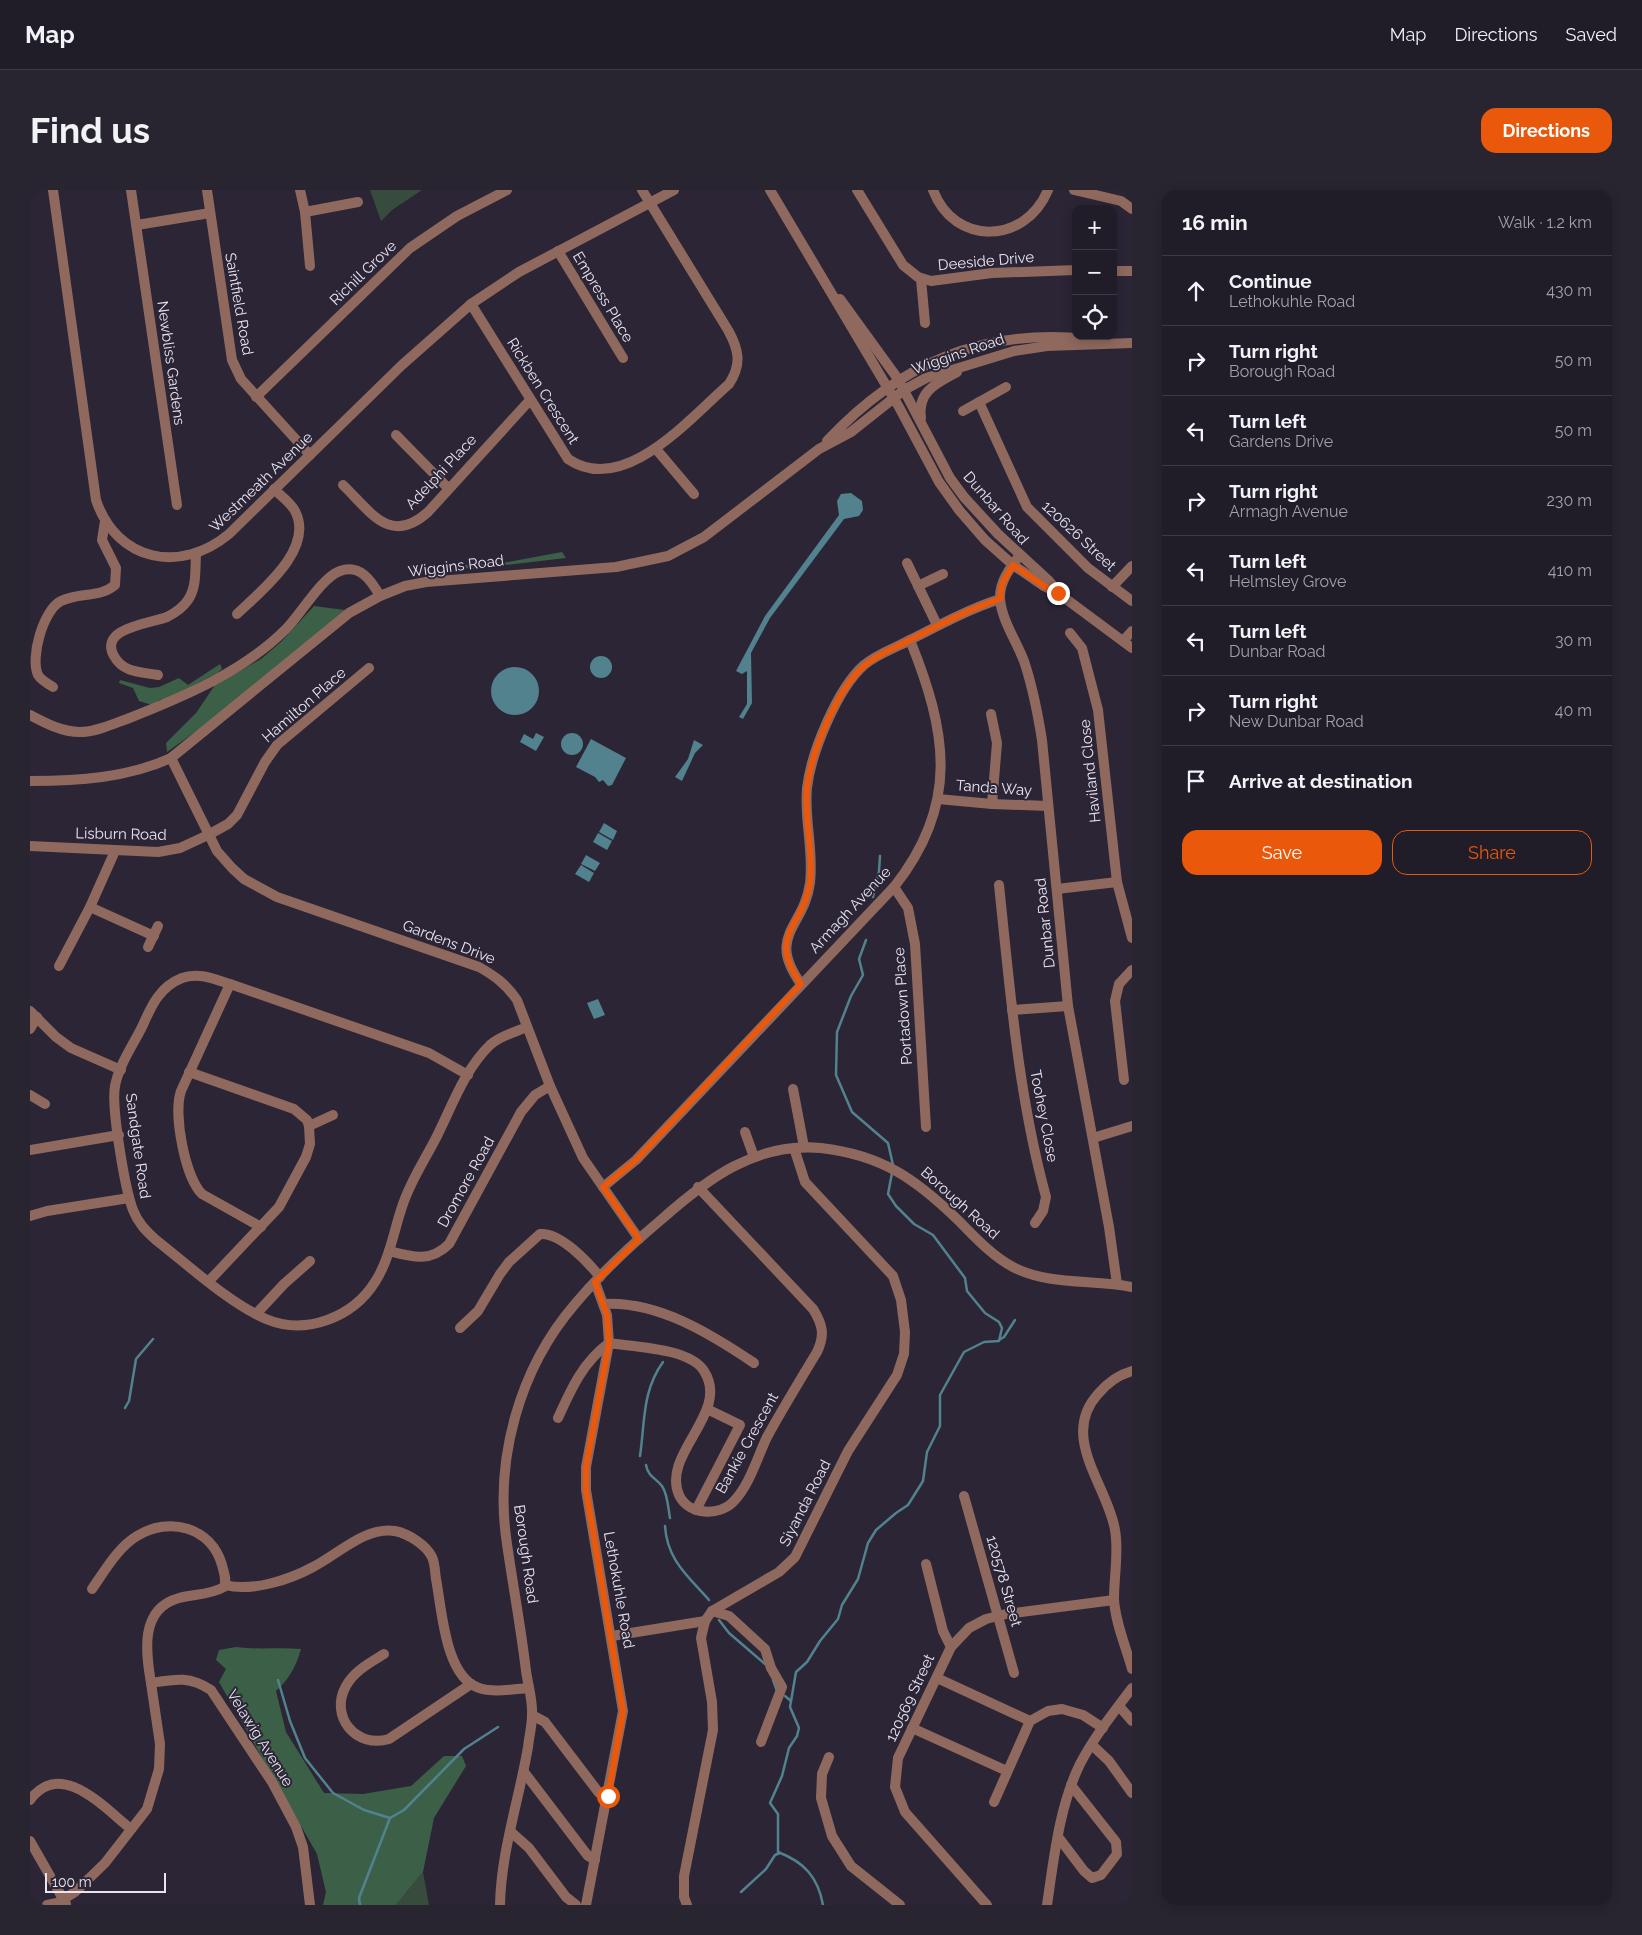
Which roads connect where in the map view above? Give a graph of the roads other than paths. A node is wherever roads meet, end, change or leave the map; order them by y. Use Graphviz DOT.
graph roads {
  1 [pos="53,190"];
  2 [pos="131,190"];
  3 [pos="207,190"];
  4 [pos="300,190"];
  5 [pos="507,190"];
  6 [pos="642,190"];
  7 [pos="674,190"];
  8 [pos="770,190"];
  9 [pos="857,190"];
  10 [pos="933,190"];
  11 [pos="1048,190"];
  12 [pos="1074,190"];
  13 [pos="358,202"];
  14 [pos="649,203"];
  15 [pos="1132,209"];
  16 [pos="305,212"];
  17 [pos="210,213"];
  18 [pos="137,225"];
  19 [pos="558,251"];
  20 [pos="310,266"];
  21 [pos="1072,270"];
  22 [pos="1117,271"];
  23 [pos="1132,271"];
  24 [pos="820,274"];
  25 [pos="920,279"];
  26 [pos="471,304"];
  27 [pos="925,323"];
  28 [pos="1129,343"];
  29 [pos="623,358"];
  30 [pos="976,361"];
  31 [pos="898,379"];
  32 [pos="887,387"];
  33 [pos="1006,387"];
  34 [pos="904,390"];
  35 [pos="256,397"];
  36 [pos="893,398"];
  37 [pos="530,400"];
  38 [pos="979,402"];
  39 [pos="963,411"];
  40 [pos="922,424"];
  41 [pos="396,435"];
  42 [pos="656,449"];
  43 [pos="820,449"];
  44 [pos="310,456"];
  45 [pos="343,486"];
  46 [pos="448,488"];
  47 [pos="274,489"];
  48 [pos="694,494"];
  49 [pos="177,505"];
  50 [pos="105,521"];
  51 [pos="196,554"];
  52 [pos="1020,555"];
  53 [pos="907,563"];
  54 [pos="1013,565"];
  55 [pos="1132,566"];
  56 [pos="943,574"];
  57 [pos="918,586"];
  58 [pos="1112,587"];
  59 [pos="1058,593"];
  60 [pos="380,596"];
  61 [pos="1000,599"];
  62 [pos="1132,601"];
  63 [pos="237,614"];
  64 [pos="937,625"];
  65 [pos="1132,631"];
  66 [pos="1070,633"];
  67 [pos="910,640"];
  68 [pos="1128,645"];
  69 [pos="369,668"];
  70 [pos="158,675"];
  71 [pos="53,687"];
  72 [pos="991,714"];
  73 [pos="30,715"];
  74 [pos="171,758"];
  75 [pos="30,781"];
  76 [pos="938,799"];
  77 [pos="992,804"];
  78 [pos="1048,806"];
  79 [pos="208,834"];
  80 [pos="30,846"];
  81 [pos="115,851"];
  82 [pos="1117,882"];
  83 [pos="998,885"];
  84 [pos="894,887"];
  85 [pos="1057,889"];
  86 [pos="90,907"];
  87 [pos="158,926"];
  88 [pos="154,936"];
  89 [pos="1132,938"];
  90 [pos="148,947"];
  91 [pos="60,966"];
  92 [pos="1132,970"];
  93 [pos="230,984"];
  94 [pos="801,984"];
  95 [pos="1068,1006"];
  96 [pos="1012,1010"];
  97 [pos="33,1014"];
  98 [pos="527,1027"];
  99 [pos="30,1029"];
  100 [pos="120,1070"];
  101 [pos="189,1072"];
  102 [pos="468,1075"];
  103 [pos="1124,1080"];
  104 [pos="550,1086"];
  105 [pos="793,1089"];
  106 [pos="30,1095"];
  107 [pos="45,1104"];
  108 [pos="333,1116"];
  109 [pos="309,1126"];
  110 [pos="1132,1126"];
  111 [pos="926,1127"];
  112 [pos="745,1132"];
  113 [pos="119,1135"];
  114 [pos="1093,1138"];
  115 [pos="799,1148"];
  116 [pos="30,1150"];
  117 [pos="754,1157"];
  118 [pos="603,1187"];
  119 [pos="698,1187"];
  120 [pos="129,1198"];
  121 [pos="30,1216"];
  122 [pos="1035,1223"];
  123 [pos="261,1227"];
  124 [pos="639,1239"];
  125 [pos="389,1251"];
  126 [pos="310,1261"];
  127 [pos="597,1279"];
  128 [pos="209,1281"];
  129 [pos="1116,1284"];
  130 [pos="1132,1287"];
  131 [pos="604,1304"];
  132 [pos="256,1314"];
  133 [pos="460,1328"];
  134 [pos="609,1343"];
  135 [pos="754,1363"];
  136 [pos="1132,1371"];
  137 [pos="707,1409"];
  138 [pos="558,1418"];
  139 [pos="964,1496"];
  140 [pos="696,1510"];
  141 [pos="926,1564"];
  142 [pos="226,1585"];
  143 [pos="92,1589"];
  144 [pos="1114,1600"];
  145 [pos="712,1611"];
  146 [pos="998,1615"];
  147 [pos="705,1621"];
  148 [pos="612,1636"];
  149 [pos="951,1647"];
  150 [pos="384,1654"];
  151 [pos="1132,1669"];
  152 [pos="1014,1673"];
  153 [pos="936,1678"];
  154 [pos="151,1683"];
  155 [pos="471,1684"];
  156 [pos="529,1688"];
  157 [pos="1132,1688"];
  158 [pos="1119,1706"];
  159 [pos="532,1715"];
  160 [pos="1030,1721"];
  161 [pos="1132,1721"];
  162 [pos="912,1728"];
  163 [pos="1103,1728"];
  164 [pos="761,1742"];
  165 [pos="1092,1745"];
  166 [pos="829,1757"];
  167 [pos="1007,1771"];
  168 [pos="524,1772"];
  169 [pos="1071,1786"];
  170 [pos="1132,1793"];
  171 [pos="608,1796"];
  172 [pos="30,1800"];
  173 [pos="994,1802"];
  174 [pos="131,1829"];
  175 [pos="511,1832"];
  176 [pos="1058,1838"];
  177 [pos="30,1841"];
  178 [pos="595,1860"];
  179 [pos="65,1902"];
  180 [pos="47,1905"];
  181 [pos="310,1905"];
  182 [pos="500,1905"];
  183 [pos="576,1905"];
  184 [pos="586,1905"];
  185 [pos="687,1905"];
  186 [pos="900,1905"];
  187 [pos="986,1905"];
  188 [pos="1047,1905"];
  1 -- 50 [label="street, Westmeath Avenue"];
  2 -- 18 [label="street, Newbliss Gardens"];
  3 -- 17 [label="street, Saintfield Road"];
  4 -- 16 [label="street"];
  5 -- 35 [label="street, Richill Grove"];
  6 -- 14 [label="street"];
  7 -- 14 [label="street, Westmeath Avenue"];
  8 -- 24 [label="street"];
  9 -- 25 [label="street, Deeside Drive"];
  10 -- 11 [label="street"];
  12 -- 15 [label="street"];
  13 -- 16 [label="street"];
  14 -- 19 [label="street, Westmeath Avenue"];
  14 -- 42 [label="street, Rickben Crescent"];
  16 -- 20 [label="street"];
  17 -- 18 [label="street"];
  17 -- 35 [label="street, Saintfield Road"];
  18 -- 49 [label="street, Newbliss Gardens"];
  19 -- 26 [label="street, Westmeath Avenue"];
  19 -- 29 [label="street, Empress Place"];
  21 -- 25 [label="street, Deeside Drive"];
  22 -- 23 [label="street"];
  24 -- 31 [label="street, Dunbar Road"];
  24 -- 32 [label="street, Dunbar Road"];
  25 -- 27 [label="street"];
  26 -- 37 [label="street, Rickben Crescent"];
  26 -- 44 [label="street, Westmeath Avenue"];
  28 -- 30 [label="street, Wiggins Road"];
  28 -- 31 [label="street, Wiggins Road"];
  30 -- 34 [label="street, Wiggins Road"];
  30 -- 40 [label="street"];
  31 -- 32 [label="street, Wiggins Road"];
  31 -- 34 [label="street, Dunbar Road"];
  32 -- 36 [label="street, Dunbar Road"];
  32 -- 43 [label="street, Wiggins Road"];
  33 -- 38 [label="street"];
  34 -- 36 [label="street, Wiggins Road"];
  34 -- 40 [label="street, Dunbar Road"];
  35 -- 44 [label="street, Saintfield Road"];
  36 -- 43 [label="street, Wiggins Road"];
  36 -- 54 [label="street, Dunbar Road"];
  37 -- 42 [label="street, Rickben Crescent"];
  37 -- 46 [label="street, Adelphi Place"];
  38 -- 39 [label="street"];
  38 -- 58 [label="street, 120626 Street"];
  40 -- 52 [label="street, Dunbar Road"];
  41 -- 46 [label="street"];
  42 -- 48 [label="street"];
  43 -- 60 [label="street, Wiggins Road"];
  44 -- 47 [label="street, Westmeath Avenue"];
  45 -- 46 [label="street, Adelphi Place"];
  47 -- 51 [label="street, Westmeath Avenue"];
  47 -- 63 [label="street"];
  50 -- 51 [label="street, Westmeath Avenue"];
  50 -- 71 [label="street"];
  51 -- 70 [label="street"];
  52 -- 54 [label="street, Dunbar Road"];
  52 -- 59 [label="street"];
  53 -- 57 [label="street"];
  54 -- 59 [label="street"];
  54 -- 61 [label="street, Dunbar Road"];
  55 -- 58 [label="street"];
  56 -- 57 [label="street"];
  57 -- 64 [label="street"];
  58 -- 62 [label="street, 120626 Street"];
  59 -- 68 [label="street"];
  60 -- 73 [label="street"];
  60 -- 74 [label="street, Wiggins Road"];
  61 -- 64 [label="street"];
  61 -- 78 [label="street, Dunbar Road"];
  64 -- 67 [label="street"];
  65 -- 68 [label="street"];
  66 -- 82 [label="street, Haviland Close"];
  67 -- 76 [label="street, Armagh Avenue"];
  67 -- 94 [label="street"];
  69 -- 79 [label="street, Hamilton Place"];
  72 -- 77 [label="street"];
  74 -- 75 [label="street, Wiggins Road"];
  74 -- 79 [label="street, Gardens Drive"];
  76 -- 77 [label="street, Tanda Way"];
  76 -- 84 [label="street, Armagh Avenue"];
  77 -- 78 [label="street, Tanda Way"];
  78 -- 85 [label="street, Dunbar Road"];
  79 -- 81 [label="street, Lisburn Road"];
  79 -- 98 [label="street, Gardens Drive"];
  80 -- 81 [label="street, Lisburn Road"];
  81 -- 86 [label="street"];
  82 -- 85 [label="street"];
  82 -- 89 [label="street, Haviland Close"];
  83 -- 96 [label="street, Toohey Close"];
  84 -- 94 [label="street, Armagh Avenue"];
  84 -- 111 [label="street, Portadown Place"];
  85 -- 95 [label="street, Dunbar Road"];
  86 -- 88 [label="street"];
  86 -- 91 [label="street"];
  87 -- 88 [label="street"];
  88 -- 90 [label="street"];
  92 -- 103 [label="street"];
  93 -- 100 [label="street, Sandgate Road"];
  93 -- 101 [label="street"];
  93 -- 102 [label="street, Sandgate Road"];
  94 -- 118 [label="street, Armagh Avenue"];
  95 -- 96 [label="street"];
  95 -- 114 [label="street, Dunbar Road"];
  96 -- 122 [label="street, Toohey Close"];
  97 -- 99 [label="street"];
  97 -- 100 [label="street"];
  98 -- 102 [label="street, Sandgate Road"];
  98 -- 104 [label="street, Gardens Drive"];
  100 -- 113 [label="street, Sandgate Road"];
  101 -- 109 [label="street"];
  101 -- 123 [label="street"];
  102 -- 125 [label="street, Sandgate Road"];
  104 -- 118 [label="street, Gardens Drive"];
  104 -- 125 [label="street, Dromore Road"];
  105 -- 115 [label="street, Siyanda Road"];
  106 -- 107 [label="street"];
  108 -- 109 [label="street"];
  109 -- 123 [label="street"];
  110 -- 114 [label="street"];
  112 -- 117 [label="street"];
  113 -- 116 [label="street"];
  113 -- 120 [label="street, Sandgate Road"];
  114 -- 129 [label="street, Dunbar Road"];
  115 -- 117 [label="street, Borough Road"];
  115 -- 129 [label="street, Borough Road"];
  115 -- 145 [label="street, Siyanda Road"];
  117 -- 119 [label="street, Borough Road"];
  118 -- 124 [label="street, Gardens Drive"];
  119 -- 124 [label="street, Borough Road"];
  119 -- 140 [label="street, Bankie Crescent"];
  120 -- 121 [label="street"];
  120 -- 128 [label="street, Sandgate Road"];
  123 -- 128 [label="street"];
  124 -- 127 [label="street, Borough Road"];
  125 -- 132 [label="street, Sandgate Road"];
  126 -- 132 [label="street"];
  127 -- 131 [label="street, Lethokuhle Road"];
  127 -- 133 [label="street, Lethokuhle Road"];
  127 -- 156 [label="street, Borough Road"];
  128 -- 132 [label="street, Sandgate Road"];
  129 -- 130 [label="street, Borough Road"];
  131 -- 134 [label="street, Lethokuhle Road"];
  131 -- 135 [label="street"];
  134 -- 137 [label="street"];
  134 -- 138 [label="street"];
  134 -- 148 [label="street, Lethokuhle Road"];
  136 -- 144 [label="street"];
  137 -- 140 [label="street"];
  137 -- 140 [label="street"];
  139 -- 146 [label="street, 120578 Street"];
  141 -- 149 [label="street"];
  142 -- 143 [label="street"];
  142 -- 154 [label="street"];
  142 -- 155 [label="street"];
  144 -- 146 [label="street, 120569 Street"];
  144 -- 151 [label="street"];
  145 -- 147 [label="street, Siyanda Road"];
  145 -- 164 [label="street"];
  146 -- 149 [label="street, 120569 Street"];
  146 -- 152 [label="street, 120578 Street"];
  147 -- 148 [label="street"];
  147 -- 185 [label="street, Siyanda Road"];
  148 -- 171 [label="street, Lethokuhle Road"];
  149 -- 153 [label="street, 120569 Street"];
  150 -- 155 [label="street"];
  153 -- 160 [label="street"];
  153 -- 162 [label="street, 120569 Street"];
  154 -- 174 [label="street"];
  154 -- 181 [label="street, Velawig Avenue"];
  155 -- 156 [label="street"];
  156 -- 159 [label="street, Borough Road"];
  157 -- 158 [label="street"];
  158 -- 161 [label="street"];
  158 -- 163 [label="street"];
  159 -- 168 [label="street, Borough Road"];
  159 -- 171 [label="street"];
  160 -- 163 [label="street"];
  160 -- 167 [label="street"];
  162 -- 167 [label="street"];
  162 -- 187 [label="street, 120569 Street"];
  163 -- 165 [label="street"];
  165 -- 169 [label="street"];
  165 -- 170 [label="street"];
  166 -- 186 [label="street"];
  167 -- 173 [label="street"];
  168 -- 175 [label="street, Borough Road"];
  168 -- 178 [label="street"];
  169 -- 176 [label="street"];
  169 -- 176 [label="street"];
  171 -- 178 [label="street, Lethokuhle Road"];
  172 -- 174 [label="street"];
  174 -- 179 [label="street"];
  175 -- 182 [label="street, Borough Road"];
  175 -- 183 [label="street"];
  176 -- 188 [label="street"];
  177 -- 179 [label="street"];
  178 -- 184 [label="street, Lethokuhle Road"];
  179 -- 180 [label="street"];
}
